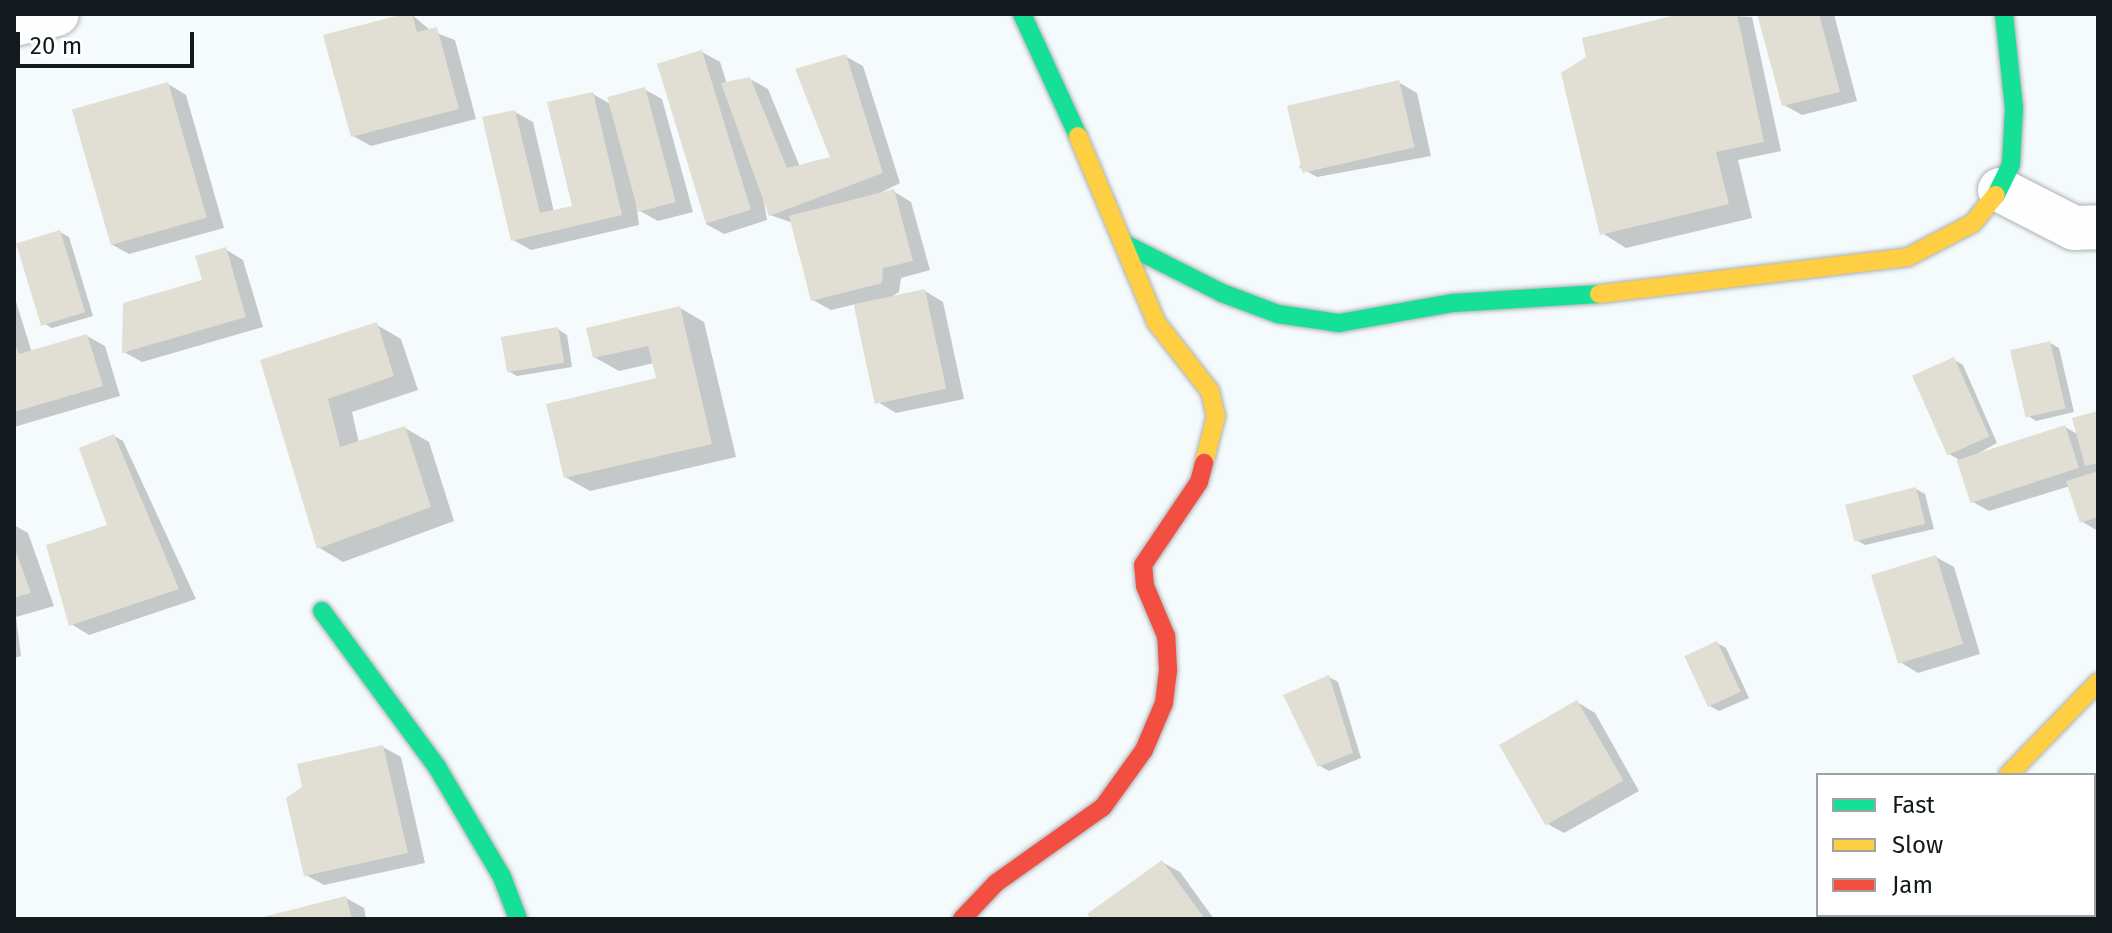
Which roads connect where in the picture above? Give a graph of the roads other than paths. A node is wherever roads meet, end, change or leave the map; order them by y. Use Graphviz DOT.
graph roads {
  1 [pos="57,14"];
  2 [pos="1022,14"];
  3 [pos="2004,14"];
  4 [pos="14,24"];
  5 [pos="2000,190"];
  6 [pos="2098,227"];
  7 [pos="1127,245"];
  8 [pos="322,611"];
  9 [pos="2098,682"];
  10 [pos="2010,773"];
  11 [pos="518,919"];
  12 [pos="962,919"];
  1 -- 4 [label="street"];
  2 -- 7 [label="street"];
  3 -- 5 [label="street"];
  5 -- 6 [label="street"];
  5 -- 7 [label="street"];
  7 -- 12 [label="street"];
  8 -- 11 [label="street"];
  9 -- 10 [label="street"];
}
